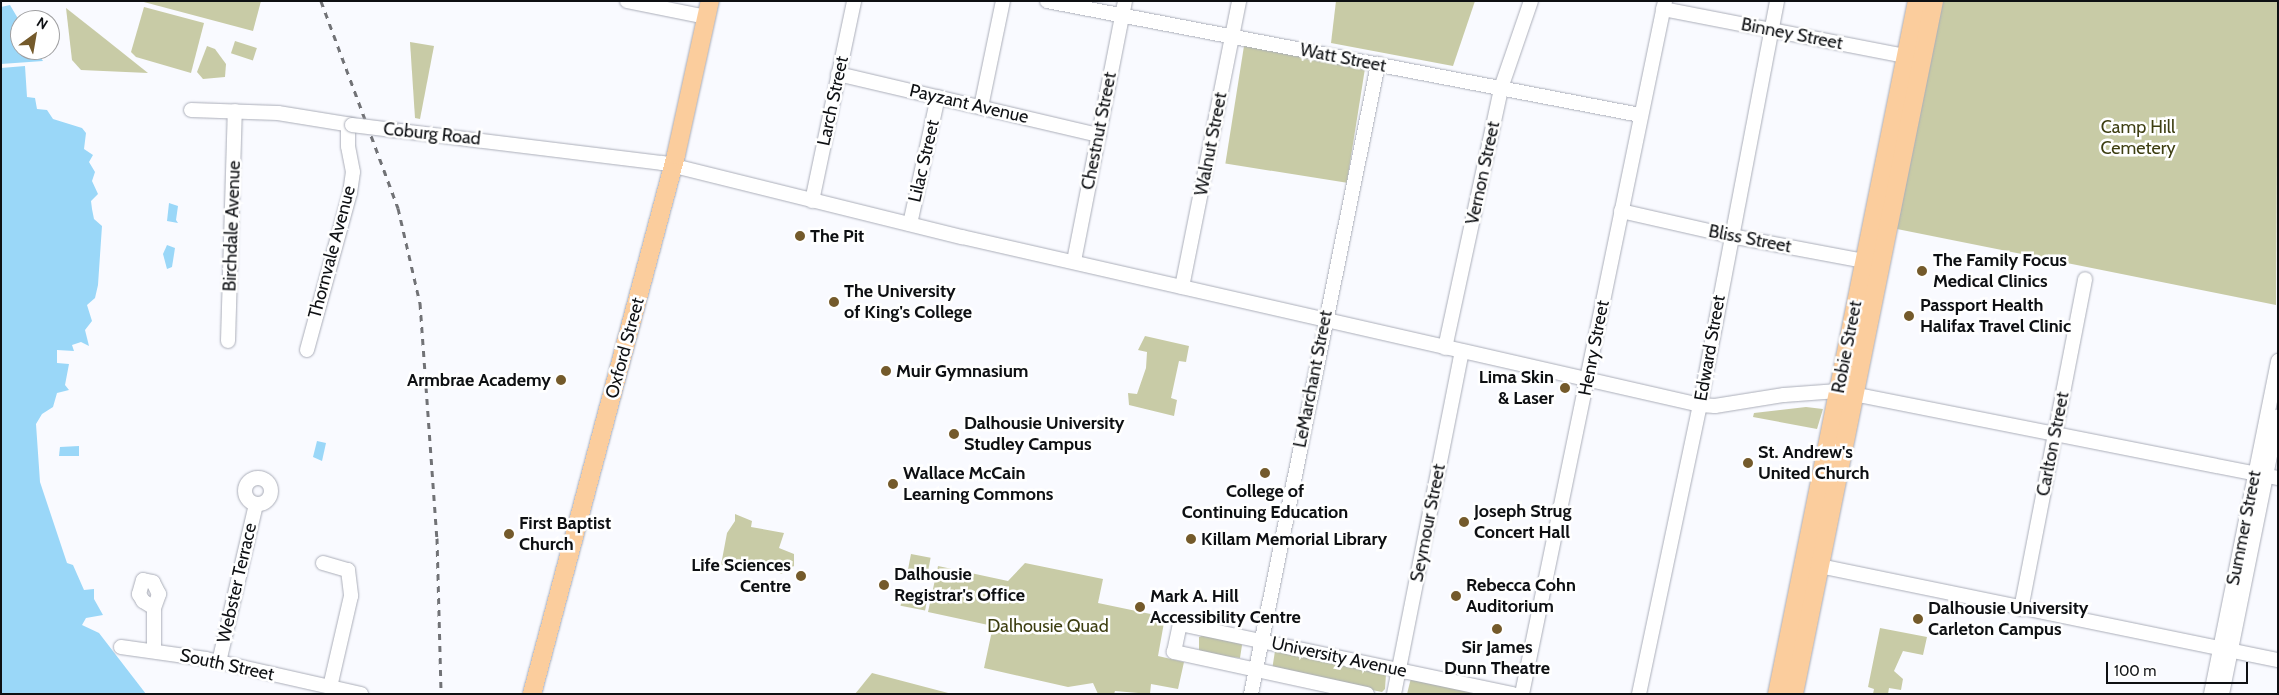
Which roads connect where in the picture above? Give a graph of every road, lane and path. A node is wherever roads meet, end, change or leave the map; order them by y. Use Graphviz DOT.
graph roads {
  1 [pos="627,1"];
  2 [pos="854,1"];
  3 [pos="1003,1"];
  4 [pos="1047,1"];
  5 [pos="1125,1"];
  6 [pos="1239,1"];
  7 [pos="1531,1"];
  8 [pos="1777,1"];
  9 [pos="1917,1"];
  10 [pos="1934,1"];
  11 [pos="1664,5"];
  12 [pos="708,9"];
  13 [pos="1122,16"];
  14 [pos="1772,30"];
  15 [pos="1232,36"];
  16 [pos="1914,58"];
  17 [pos="1378,64"];
  18 [pos="838,74"];
  19 [pos="1501,88"];
  20 [pos="938,98"];
  21 [pos="981,107"];
  22 [pos="191,110"];
  23 [pos="235,111"];
  24 [pos="1640,115"];
  25 [pos="350,125"];
  26 [pos="1099,134"];
  27 [pos="672,166"];
  28 [pos="812,201"];
  29 [pos="1621,211"];
  30 [pos="910,224"];
  31 [pos="1730,236"];
  32 [pos="1074,261"];
  33 [pos="1872,262"];
  34 [pos="2085,279"];
  35 [pos="1182,287"];
  36 [pos="1325,319"];
  37 [pos="228,341"];
  38 [pos="1445,348"];
  39 [pos="307,350"];
  40 [pos="1462,352"];
  41 [pos="2278,362"];
  42 [pos="1588,380"];
  43 [pos="1845,393"];
  44 [pos="1700,405"];
  45 [pos="2278,417"];
  46 [pos="2055,433"];
  47 [pos="2266,476"];
  48 [pos="256,504"];
  49 [pos="323,563"];
  50 [pos="1812,564"];
  51 [pos="154,608"];
  52 [pos="2021,609"];
  53 [pos="1262,640"];
  54 [pos="121,647"];
  55 [pos="154,650"];
  56 [pos="2225,650"];
  57 [pos="2278,660"];
  58 [pos="219,662"];
  59 [pos="1399,669"];
  60 [pos="1256,670"];
  61 [pos="330,687"];
  62 [pos="533,692"];
  63 [pos="361,694"];
  64 [pos="1251,694"];
  65 [pos="1367,694"];
  66 [pos="1394,694"];
  67 [pos="1512,694"];
  68 [pos="1522,694"];
  69 [pos="1639,694"];
  70 [pos="1777,694"];
  71 [pos="1794,694"];
  72 [pos="2211,694"];
  73 [pos="2222,694"];
  1 -- 12 [label="street"];
  2 -- 18 [label="street, Larch Street"];
  3 -- 21 [label="street"];
  4 -- 13 [label="street, Watt Street"];
  5 -- 13 [label="street, Chestnut Street"];
  6 -- 15 [label="street, Walnut Street"];
  7 -- 19 [label="street, Vernon Street"];
  8 -- 14 [label="street, Edward Street"];
  9 -- 16 [label="main road, Robie Street"];
  10 -- 16 [label="main road, Robie Street"];
  11 -- 14 [label="street, Binney Street"];
  11 -- 24 [label="street, Henry Street"];
  12 -- 27 [label="main road, Oxford Street"];
  13 -- 15 [label="street, Watt Street"];
  13 -- 26 [label="street, Chestnut Street"];
  14 -- 16 [label="street, Binney Street"];
  14 -- 31 [label="street, Edward Street"];
  15 -- 17 [label="street, Watt Street"];
  15 -- 35 [label="street, Walnut Street"];
  16 -- 33 [label="main road, Robie Street"];
  17 -- 19 [label="street, Watt Street"];
  17 -- 36 [label="street, LeMarchant Street"];
  18 -- 20 [label="street, Payzant Avenue"];
  18 -- 28 [label="street, Larch Street"];
  19 -- 24 [label="street, Watt Street"];
  19 -- 38 [label="street, Vernon Street"];
  20 -- 21 [label="street, Payzant Avenue"];
  20 -- 30 [label="street, Lilac Street"];
  21 -- 26 [label="street, Payzant Avenue"];
  22 -- 23 [label="street, Coburg Road"];
  23 -- 25 [label="street, Coburg Road"];
  23 -- 37 [label="street, Birchdale Avenue"];
  24 -- 29 [label="street, Henry Street"];
  25 -- 27 [label="street, Coburg Road, bridge"];
  25 -- 39 [label="street, Thornvale Avenue"];
  26 -- 32 [label="street, Chestnut Street"];
  27 -- 28 [label="street, Coburg Road"];
  27 -- 62 [label="main road, Oxford Street"];
  28 -- 30 [label="street, Coburg Road"];
  29 -- 31 [label="street, Bliss Street"];
  29 -- 42 [label="street, Henry Street"];
  30 -- 32 [label="street, Coburg Road"];
  31 -- 33 [label="street, Bliss Street"];
  31 -- 44 [label="street, Edward Street"];
  32 -- 35 [label="street, Coburg Road"];
  33 -- 43 [label="main road, Robie Street"];
  34 -- 46 [label="street, Carlton Street"];
  35 -- 36 [label="street, Coburg Road"];
  36 -- 38 [label="street, Coburg Road"];
  36 -- 53 [label="street, LeMarchant Street"];
  38 -- 40 [label="street, Coburg Road"];
  40 -- 42 [label="street, Coburg Road"];
  40 -- 59 [label="street, Seymour Street"];
  41 -- 47 [label="street, Summer Street"];
  42 -- 44 [label="street, Coburg Road"];
  42 -- 68 [label="street, Henry Street"];
  43 -- 44 [label="street, Coburg Road"];
  43 -- 46 [label="street, Coburg Road"];
  43 -- 50 [label="main road, Robie Street"];
  44 -- 69 [label="street, Edward Street"];
  45 -- 47 [label="street, Summer Street"];
  46 -- 47 [label="street, Coburg Road"];
  46 -- 52 [label="street, Carlton Street"];
  47 -- 56 [label="street, Summer Street"];
  48 -- 58 [label="street, Webster Terrace"];
  49 -- 61 [label="street"];
  50 -- 52 [label="street"];
  50 -- 70 [label="main road, Robie Street"];
  50 -- 71 [label="main road, Robie Street"];
  51 -- 55 [label="street"];
  52 -- 56 [label="street"];
  53 -- 59 [label="street, University Avenue"];
  53 -- 60 [label="street, LeMarchant Street"];
  53 -- 60 [label="street, University Avenue"];
  54 -- 55 [label="street, South Street"];
  55 -- 58 [label="street, South Street"];
  56 -- 57 [label="street"];
  56 -- 72 [label="street, Summer Street"];
  56 -- 73 [label="street, Summer Street"];
  58 -- 61 [label="street, South Street"];
  59 -- 66 [label="street, Seymour Street"];
  59 -- 67 [label="street, University Avenue"];
  60 -- 64 [label="street, LeMarchant Street"];
  60 -- 65 [label="street, University Avenue"];
  61 -- 63 [label="street, South Street"];
}
